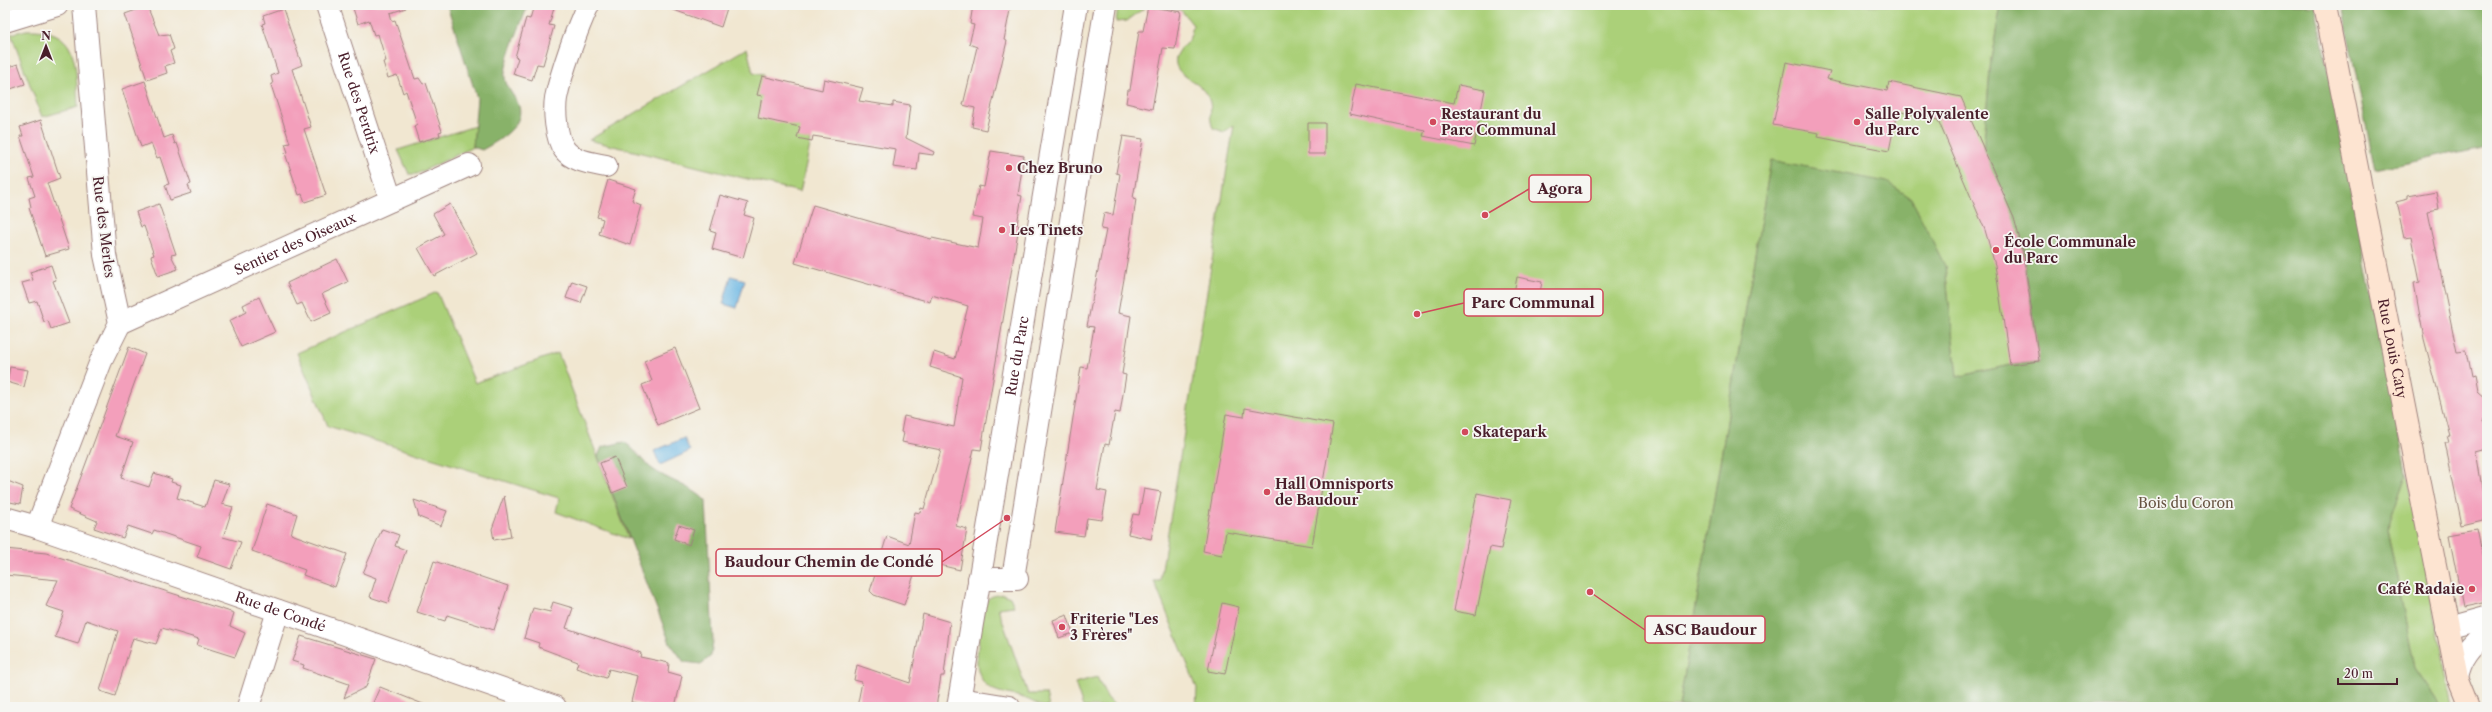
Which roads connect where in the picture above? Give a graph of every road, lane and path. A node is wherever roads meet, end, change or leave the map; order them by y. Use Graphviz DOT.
graph roads {
  1 [pos="57,5"];
  2 [pos="84,5"];
  3 [pos="327,5"];
  4 [pos="588,5"];
  5 [pos="1076,5"];
  6 [pos="1106,5"];
  7 [pos="2325,5"];
  8 [pos="13,14"];
  9 [pos="469,164"];
  10 [pos="606,166"];
  11 [pos="392,200"];
  12 [pos="120,323"];
  13 [pos="5,518"];
  14 [pos="36,527"];
  15 [pos="979,579"];
  16 [pos="278,611"];
  17 [pos="2487,617"];
  18 [pos="2447,628"];
  19 [pos="2487,632"];
  20 [pos="2464,695"];
  21 [pos="959,703"];
  22 [pos="248,707"];
  23 [pos="556,707"];
  24 [pos="1009,707"];
  1 -- 8 [label="street"];
  2 -- 12 [label="street, Rue des Merles"];
  3 -- 11 [label="street, Rue des Perdrix"];
  4 -- 10 [label="street"];
  5 -- 15 [label="street, Rue du Parc"];
  6 -- 15 [label="street"];
  7 -- 18 [label="main road, Rue Louis Caty"];
  9 -- 11 [label="street, Sentier des Oiseaux"];
  11 -- 12 [label="street, Sentier des Oiseaux"];
  12 -- 14 [label="street"];
  13 -- 14 [label="street, Rue de Condé"];
  14 -- 16 [label="street, Rue de Condé"];
  15 -- 21 [label="street, Rue du Parc"];
  16 -- 22 [label="street"];
  16 -- 23 [label="street, Rue de Condé"];
  17 -- 18 [label="street"];
  18 -- 20 [label="main road, Rue Louis Caty"];
  19 -- 20 [label="street"];
  21 -- 24 [label="street"];
}
